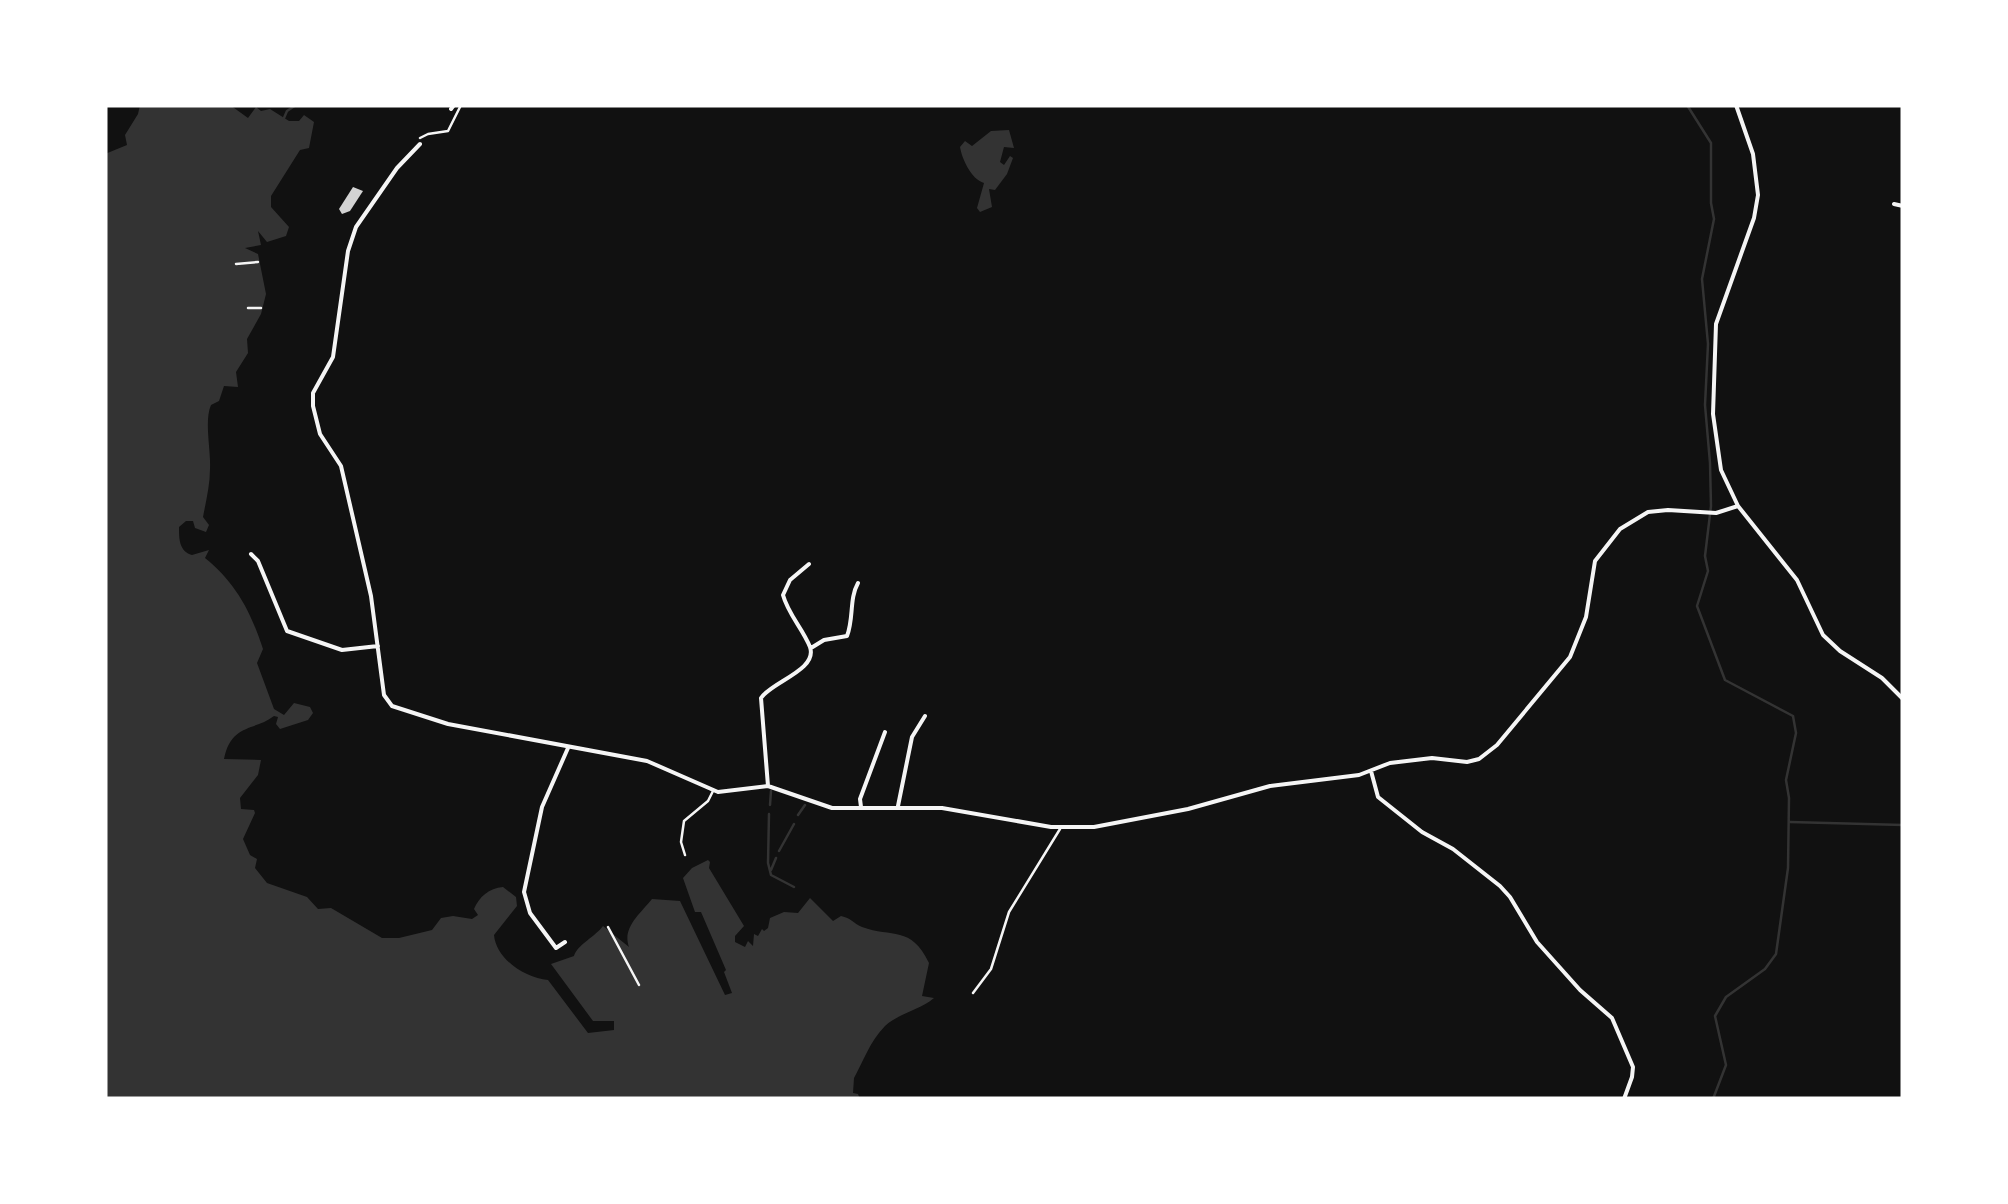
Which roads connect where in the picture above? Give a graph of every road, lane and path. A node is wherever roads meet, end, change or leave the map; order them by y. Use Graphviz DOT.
graph roads {
  1 [pos="1736,105"];
  2 [pos="455,106"];
  3 [pos="420,144"];
  4 [pos="1894,204"];
  5 [pos="1903,206"];
  6 [pos="258,262"];
  7 [pos="236,264"];
  8 [pos="248,308"];
  9 [pos="261,308"];
  10 [pos="1738,506"];
  11 [pos="252,554"];
  12 [pos="809,564"];
  13 [pos="858,583"];
  14 [pos="378,646"];
  15 [pos="810,648"];
  16 [pos="1903,700"];
  17 [pos="925,716"];
  18 [pos="885,732"];
  19 [pos="568,748"];
  20 [pos="1370,771"];
  21 [pos="768,786"];
  22 [pos="714,791"];
  23 [pos="898,806"];
  24 [pos="861,807"];
  25 [pos="1061,828"];
  26 [pos="686,855"];
  27 [pos="608,927"];
  28 [pos="565,942"];
  29 [pos="639,985"];
  30 [pos="973,993"];
  31 [pos="1624,1099"];
  1 -- 10 [label="street"];
  2 -- 3 [label="path"];
  3 -- 14 [label="street"];
  4 -- 5 [label="street"];
  6 -- 7 [label="path"];
  8 -- 9 [label="path"];
  10 -- 16 [label="street"];
  10 -- 20 [label="street"];
  11 -- 14 [label="street"];
  12 -- 15 [label="street"];
  13 -- 15 [label="street"];
  14 -- 19 [label="street"];
  15 -- 21 [label="street"];
  17 -- 23 [label="street"];
  18 -- 24 [label="street"];
  19 -- 22 [label="street"];
  19 -- 28 [label="street"];
  20 -- 25 [label="street"];
  20 -- 31 [label="street"];
  21 -- 22 [label="street"];
  21 -- 24 [label="street"];
  22 -- 26 [label="lane"];
  23 -- 24 [label="street"];
  23 -- 25 [label="street"];
  25 -- 30 [label="lane"];
  27 -- 29 [label="path"];
}
